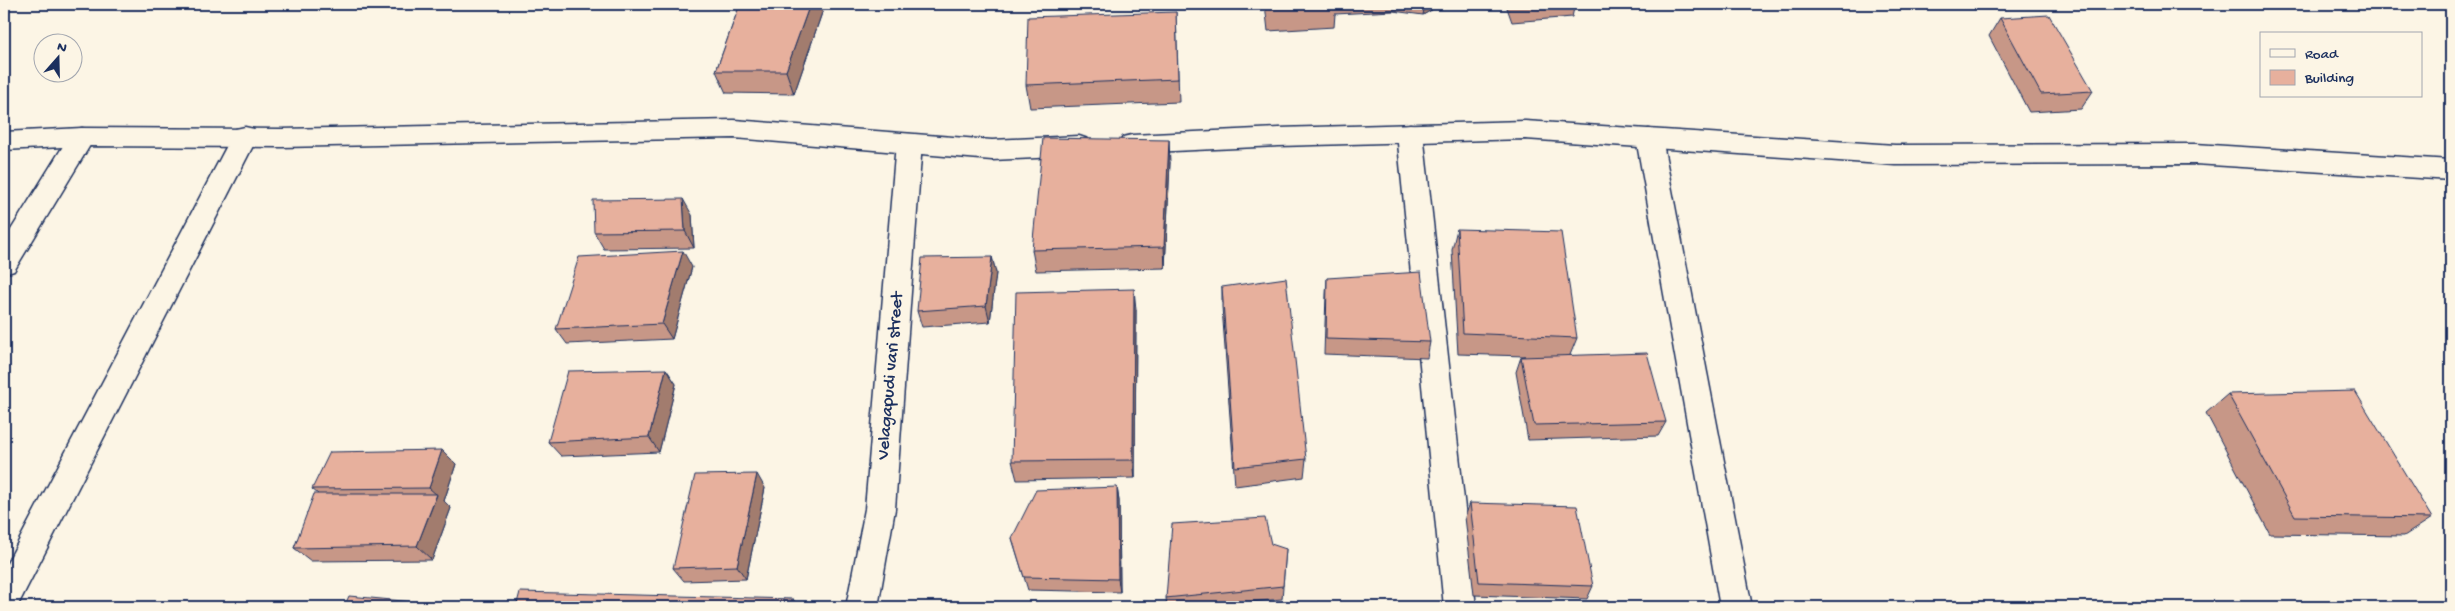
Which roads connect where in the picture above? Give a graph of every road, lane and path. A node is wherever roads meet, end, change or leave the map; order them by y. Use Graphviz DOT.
graph roads {
  1 [pos="1410,133"];
  2 [pos="245,136"];
  3 [pos="82,137"];
  4 [pos="1649,138"];
  5 [pos="4,141"];
  6 [pos="910,143"];
  7 [pos="2451,170"];
  8 [pos="4,263"];
  9 [pos="4,600"];
  10 [pos="862,607"];
  11 [pos="1460,607"];
  12 [pos="1736,607"];
  1 -- 4 [label="street"];
  1 -- 6 [label="street"];
  1 -- 11 [label="street"];
  2 -- 3 [label="street"];
  2 -- 6 [label="street"];
  2 -- 9 [label="street"];
  3 -- 5 [label="street"];
  3 -- 8 [label="street"];
  4 -- 7 [label="street"];
  4 -- 12 [label="street"];
  6 -- 10 [label="street, Velagapudi vari street"];
}
